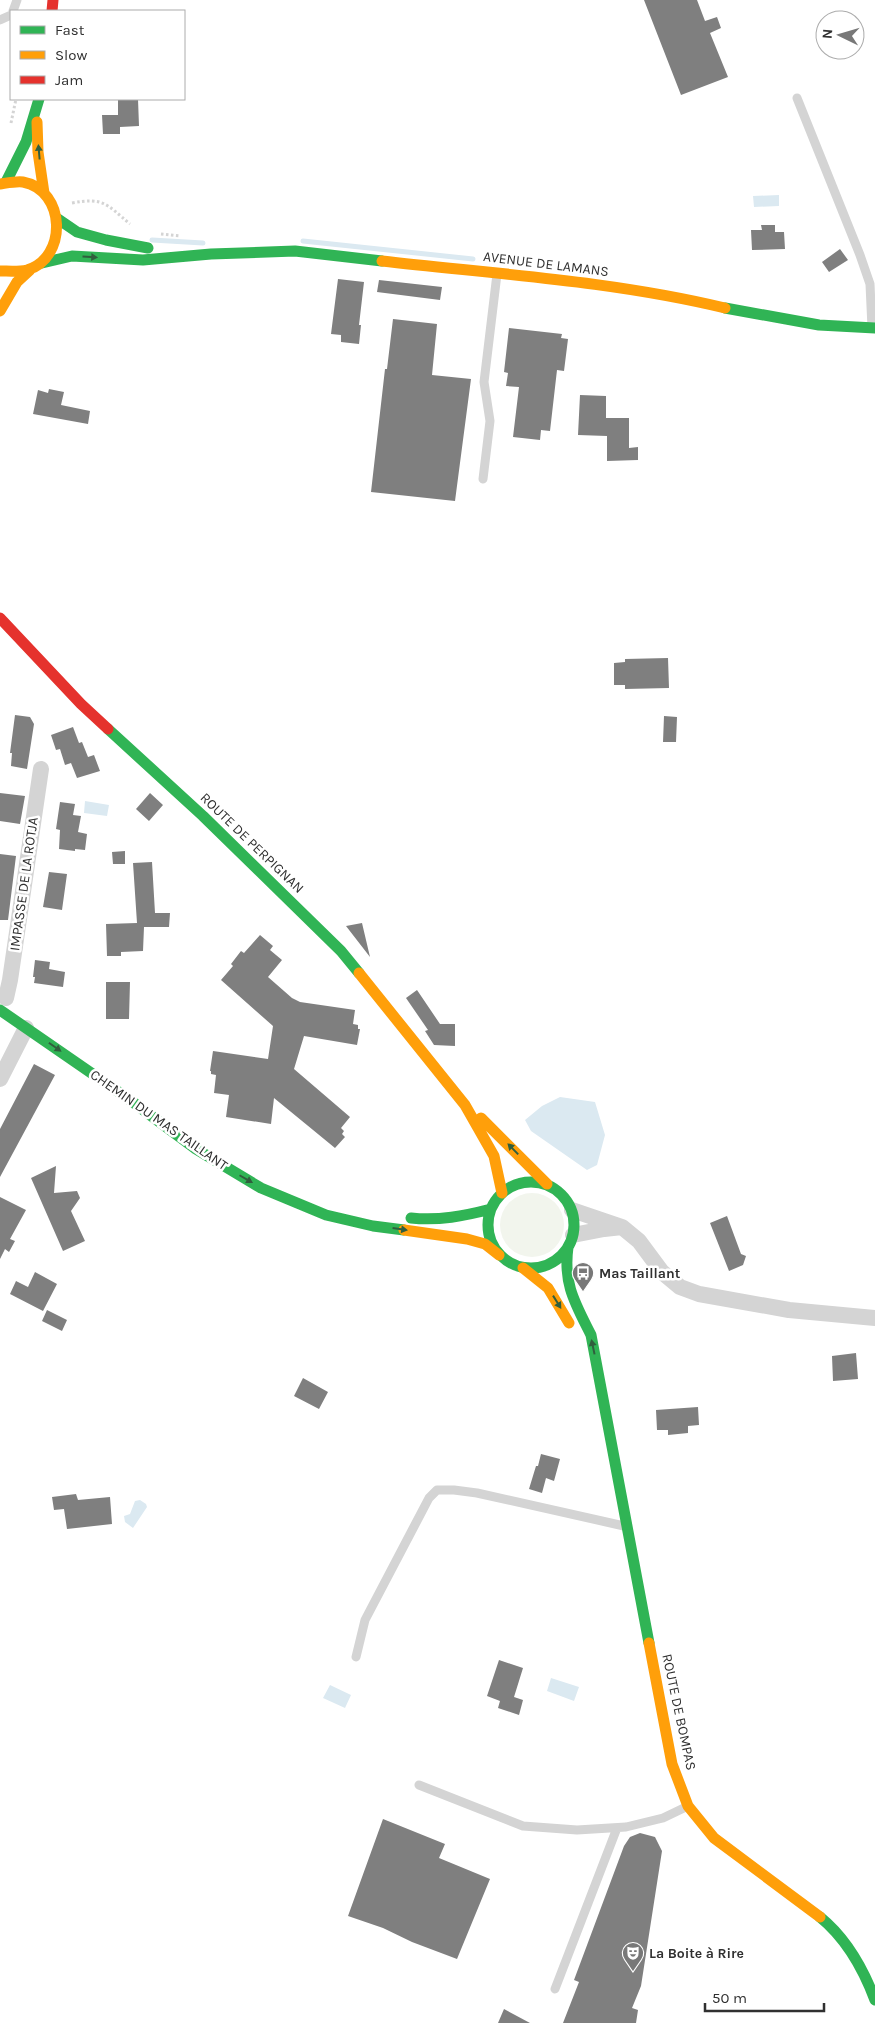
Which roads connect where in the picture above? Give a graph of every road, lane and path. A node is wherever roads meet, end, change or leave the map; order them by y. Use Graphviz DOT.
graph roads {
  1 [pos="797,98"];
  2 [pos="38,104"];
  3 [pos="3,183"];
  4 [pos="44,193"];
  5 [pos="58,219"];
  6 [pos="211,254"];
  7 [pos="42,263"];
  8 [pos="30,270"];
  9 [pos="0,271"];
  10 [pos="497,273"];
  11 [pos="0,311"];
  12 [pos="874,328"];
  13 [pos="483,479"];
  14 [pos="0,618"];
  15 [pos="41,769"];
  16 [pos="5,1002"];
  17 [pos="26,1028"];
  18 [pos="0,1079"];
  19 [pos="466,1105"];
  20 [pos="547,1184"];
  21 [pos="502,1193"];
  22 [pos="490,1209"];
  23 [pos="572,1210"];
  24 [pos="404,1217"];
  25 [pos="622,1227"];
  26 [pos="571,1241"];
  27 [pos="499,1255"];
  28 [pos="523,1268"];
  29 [pos="875,1318"];
  30 [pos="574,1334"];
  31 [pos="582,1352"];
  32 [pos="607,1412"];
  33 [pos="627,1527"];
  34 [pos="356,1657"];
  35 [pos="419,1785"];
  36 [pos="688,1806"];
  37 [pos="617,1828"];
  38 [pos="555,1989"];
  39 [pos="875,2000"];
  1 -- 12 [label="lane"];
  2 -- 3 [label="main road"];
  4 -- 2 [label="main road, one-way"];
  3 -- 4 [label="main road"];
  4 -- 5 [label="main road"];
  5 -- 6 [label="main road, AVENUE DE LAMANS"];
  5 -- 7 [label="main road"];
  7 -- 6 [label="main road, AVENUE DE LAMANS, one-way"];
  6 -- 10 [label="main road, AVENUE DE LAMANS"];
  7 -- 8 [label="main road"];
  8 -- 9 [label="main road"];
  8 -- 11 [label="main road"];
  10 -- 12 [label="main road, AVENUE DE LAMANS"];
  10 -- 13 [label="lane"];
  14 -- 19 [label="main road, ROUTE DE PERPIGNAN"];
  15 -- 16 [label="street, IMPASSE DE LA ROTJA"];
  16 -- 17 [label="main road, CHEMIN DU MAS TAILLANT"];
  17 -- 18 [label="street"];
  17 -- 27 [label="main road, CHEMIN DU MAS TAILLANT, one-way"];
  20 -- 19 [label="main road, ROUTE DE PERPIGNAN, one-way"];
  19 -- 21 [label="main road, ROUTE DE PERPIGNAN"];
  20 -- 21 [label="main road"];
  20 -- 23 [label="main road"];
  21 -- 22 [label="main road"];
  22 -- 24 [label="main road"];
  22 -- 27 [label="main road"];
  23 -- 25 [label="street"];
  23 -- 26 [label="main road"];
  25 -- 26 [label="street"];
  25 -- 29 [label="street"];
  26 -- 28 [label="main road"];
  32 -- 26 [label="main road, one-way"];
  27 -- 28 [label="main road"];
  28 -- 30 [label="main road, one-way"];
  31 -- 32 [label="main road"];
  32 -- 33 [label="main road, ROUTE DE BOMPAS"];
  33 -- 34 [label="lane"];
  33 -- 36 [label="main road, ROUTE DE BOMPAS"];
  35 -- 37 [label="lane"];
  36 -- 37 [label="lane"];
  36 -- 39 [label="main road, ROUTE DE BOMPAS"];
  37 -- 38 [label="lane"];
}
